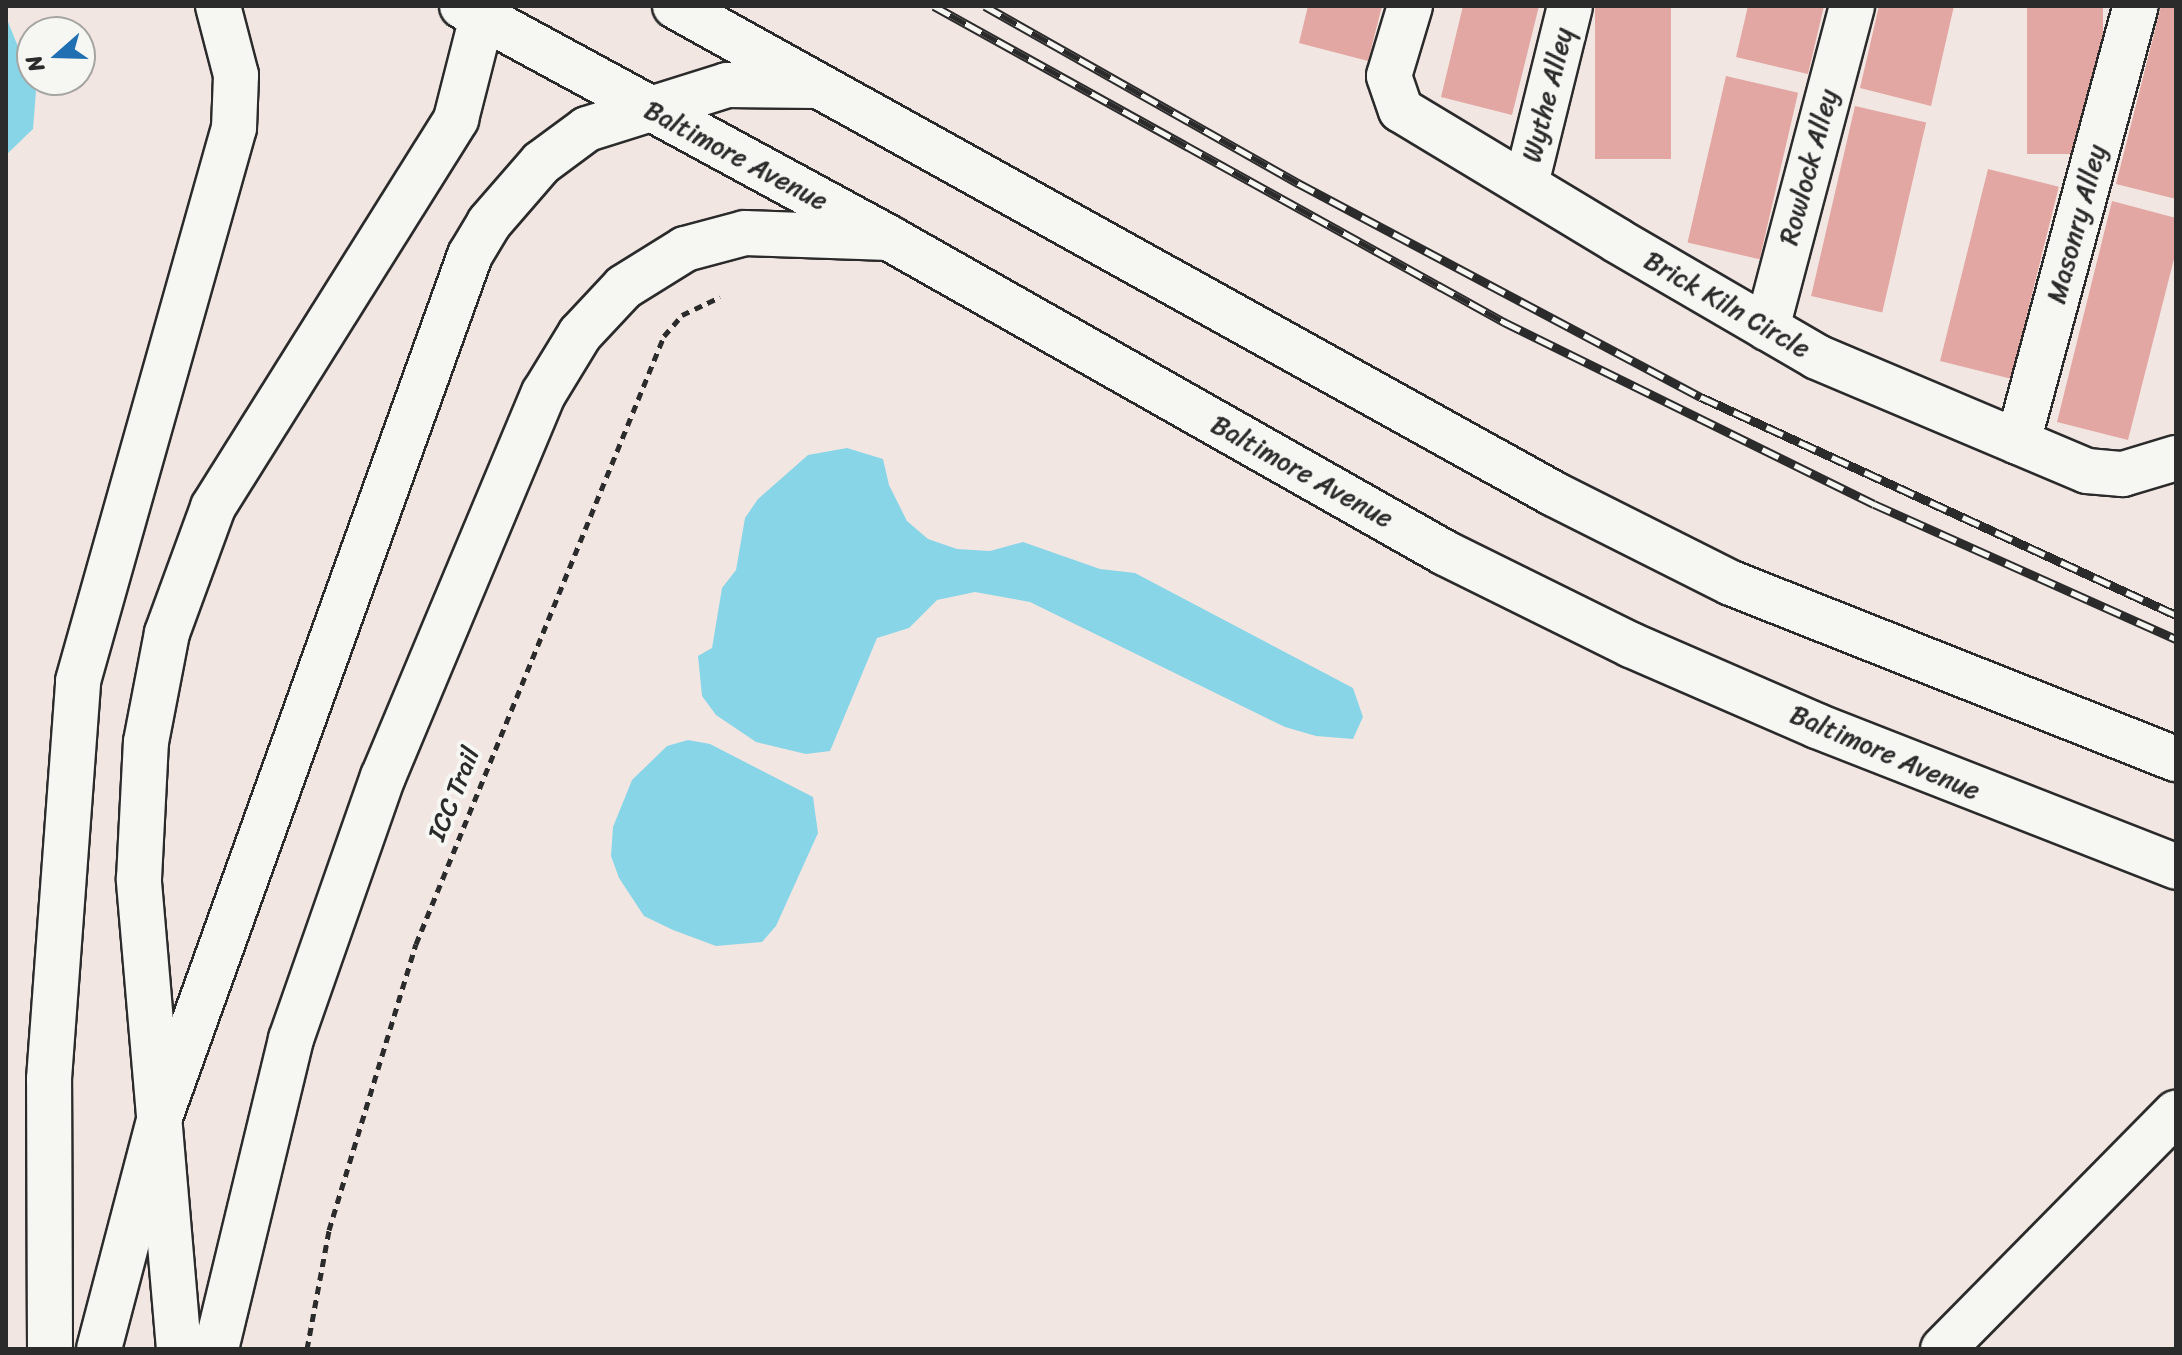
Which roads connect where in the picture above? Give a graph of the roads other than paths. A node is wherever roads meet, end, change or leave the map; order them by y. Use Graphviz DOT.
graph roads {
  1 [pos="218,6"];
  2 [pos="675,6"];
  3 [pos="1410,6"];
  4 [pos="1570,6"];
  5 [pos="1852,6"];
  6 [pos="2136,6"];
  7 [pos="474,10"];
  8 [pos="816,86"];
  9 [pos="648,109"];
  10 [pos="1526,184"];
  11 [pos="889,238"];
  12 [pos="1767,328"];
  13 [pos="2018,442"];
  14 [pos="2176,458"];
  15 [pos="2176,759"];
  16 [pos="2171,872"];
  17 [pos="2176,1113"];
  18 [pos="160,1117"];
  19 [pos="50,1349"];
  20 [pos="99,1349"];
  21 [pos="179,1349"];
  22 [pos="216,1349"];
  23 [pos="1943,1349"];
  1 -- 19 [label="main road"];
  2 -- 8 [label="main road"];
  3 -- 10 [label="main road, Brick Kiln Circle"];
  4 -- 10 [label="main road, Wythe Alley"];
  5 -- 12 [label="main road, Rowlock Alley"];
  6 -- 13 [label="main road, Masonry Alley"];
  7 -- 9 [label="main road, Baltimore Avenue"];
  7 -- 18 [label="main road"];
  8 -- 9 [label="main road"];
  8 -- 15 [label="main road"];
  9 -- 11 [label="main road, Baltimore Avenue"];
  9 -- 18 [label="main road"];
  10 -- 12 [label="main road, Brick Kiln Circle"];
  11 -- 16 [label="main road, Baltimore Avenue"];
  11 -- 22 [label="main road"];
  12 -- 13 [label="main road, Brick Kiln Circle"];
  13 -- 14 [label="main road, Brick Kiln Circle"];
  17 -- 23 [label="main road"];
  18 -- 20 [label="main road"];
  18 -- 21 [label="main road"];
}
